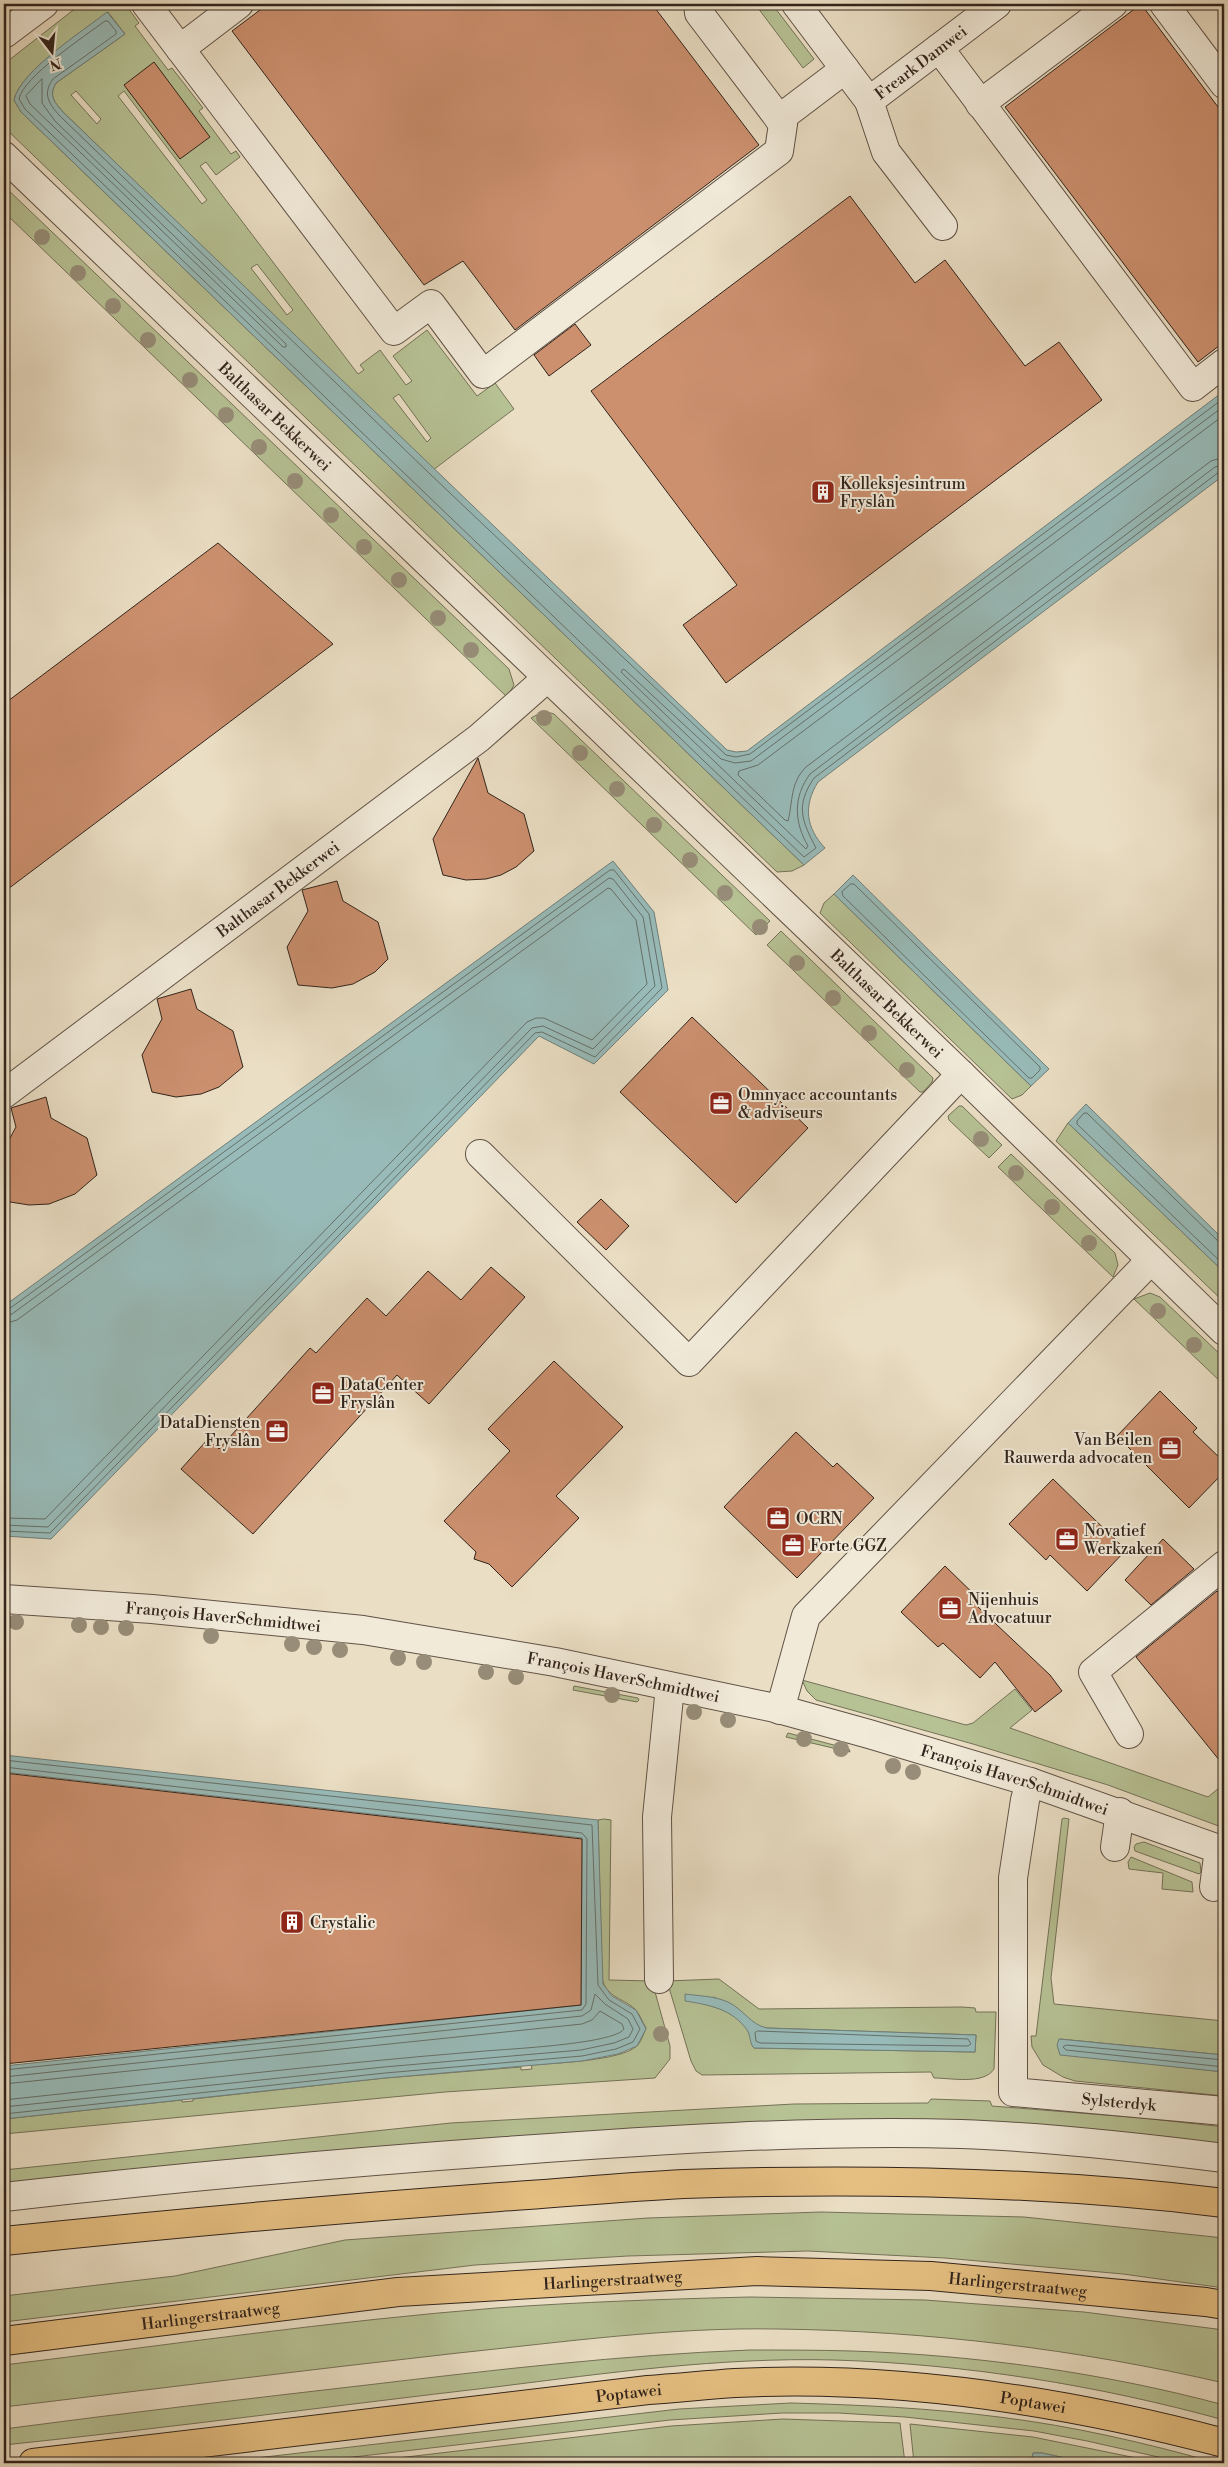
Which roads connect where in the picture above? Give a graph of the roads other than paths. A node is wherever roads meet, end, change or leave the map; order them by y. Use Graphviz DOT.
graph roads {
  1 [pos="146,4"];
  2 [pos="239,4"];
  3 [pos="698,4"];
  4 [pos="796,4"];
  5 [pos="998,4"];
  6 [pos="1113,4"];
  7 [pos="1164,4"];
  8 [pos="40,5"];
  9 [pos="4,34"];
  10 [pos="939,48"];
  11 [pos="180,49"];
  12 [pos="846,69"];
  13 [pos="1224,84"];
  14 [pos="869,101"];
  15 [pos="980,104"];
  16 [pos="779,120"];
  17 [pos="4,156"];
  18 [pos="943,226"];
  19 [pos="1224,363"];
  20 [pos="547,678"];
  21 [pos="962,1074"];
  22 [pos="4,1094"];
  23 [pos="480,1154"];
  24 [pos="1151,1260"];
  25 [pos="1224,1331"];
  26 [pos="1224,1565"];
  27 [pos="4,1599"];
  28 [pos="670,1687"];
  29 [pos="780,1710"];
  30 [pos="1130,1734"];
  31 [pos="1030,1782"];
  32 [pos="1120,1812"];
  33 [pos="1115,1847"];
  34 [pos="1222,1850"];
  35 [pos="1214,1887"];
  36 [pos="659,1979"];
  37 [pos="1224,2112"];
  38 [pos="1224,2158"];
  39 [pos="4,2197"];
  40 [pos="1224,2204"];
  41 [pos="4,2242"];
  42 [pos="1224,2305"];
  43 [pos="4,2341"];
  44 [pos="1224,2443"];
  45 [pos="33,2463"];
  1 -- 11 [label="street"];
  2 -- 11 [label="street"];
  3 -- 16 [label="street"];
  4 -- 12 [label="street, Freark Damwei"];
  5 -- 10 [label="street, Freark Damwei"];
  6 -- 15 [label="street"];
  7 -- 13 [label="street"];
  8 -- 9 [label="street"];
  10 -- 14 [label="street, Freark Damwei"];
  10 -- 15 [label="street"];
  11 -- 16 [label="street"];
  12 -- 14 [label="street, Freark Damwei"];
  12 -- 16 [label="street"];
  14 -- 18 [label="street"];
  15 -- 19 [label="street"];
  17 -- 20 [label="street, Balthasar Bekkerwei"];
  20 -- 21 [label="street, Balthasar Bekkerwei"];
  20 -- 22 [label="street, Balthasar Bekkerwei"];
  21 -- 23 [label="street"];
  21 -- 24 [label="street, Balthasar Bekkerwei"];
  24 -- 25 [label="street, Balthasar Bekkerwei"];
  24 -- 29 [label="street"];
  26 -- 30 [label="street"];
  27 -- 28 [label="street, François HaverSchmidtwei"];
  28 -- 29 [label="street, François HaverSchmidtwei"];
  28 -- 36 [label="street"];
  29 -- 31 [label="street, François HaverSchmidtwei"];
  31 -- 32 [label="street, François HaverSchmidtwei"];
  31 -- 37 [label="street, Sylsterdyk"];
  32 -- 33 [label="street"];
  32 -- 34 [label="street, François HaverSchmidtwei"];
  34 -- 35 [label="street"];
  38 -- 39 [label="street"];
  40 -- 41 [label="main road"];
  42 -- 43 [label="main road, Harlingerstraatweg"];
  44 -- 45 [label="main road, Poptawei"];
}
